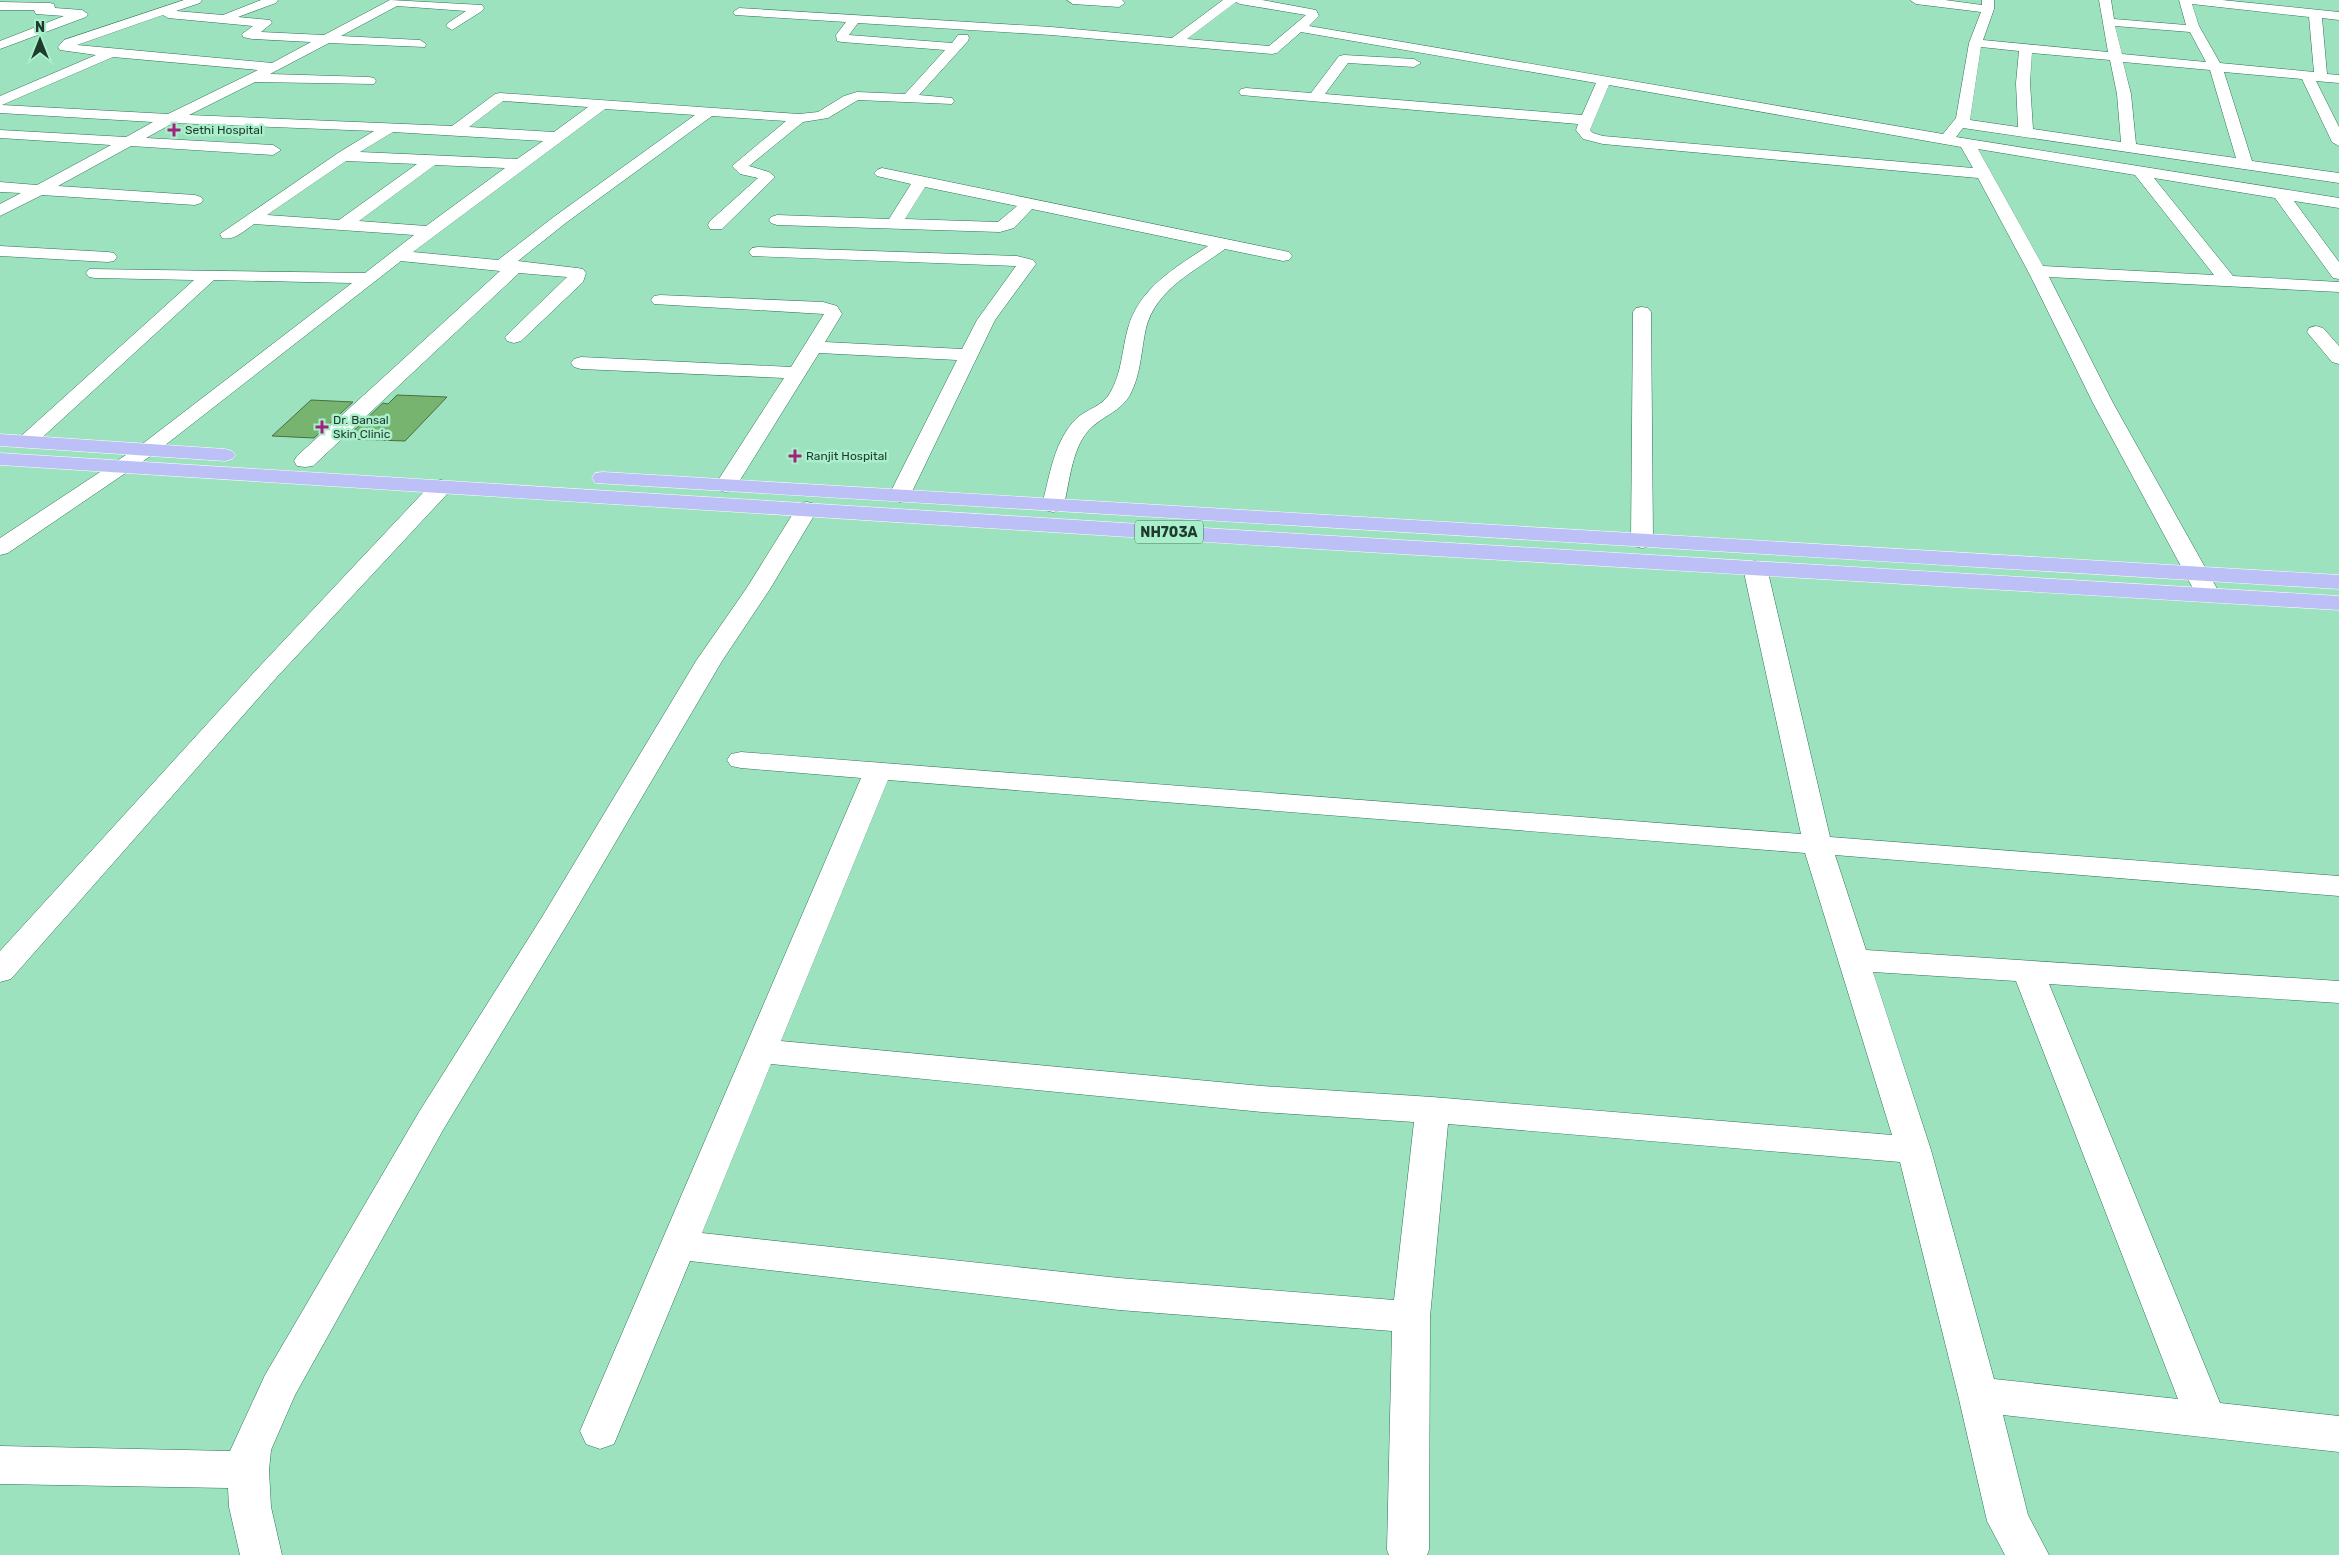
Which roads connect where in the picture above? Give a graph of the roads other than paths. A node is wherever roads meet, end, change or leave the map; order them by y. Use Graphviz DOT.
graph roads {
  1 [pos="68,0"];
  2 [pos="196,0"];
  3 [pos="272,0"];
  4 [pos="1073,0"];
  5 [pos="1231,0"];
  6 [pos="1240,0"];
  7 [pos="1916,0"];
  8 [pos="2105,0"];
  9 [pos="2186,0"];
  10 [pos="397,1"];
  11 [pos="442,2"];
  12 [pos="1119,3"];
  13 [pos="1988,4"];
  14 [pos="798,5"];
  15 [pos="0,6"];
  16 [pos="45,9"];
  17 [pos="739,12"];
  18 [pos="158,13"];
  19 [pos="2315,13"];
  20 [pos="784,15"];
  21 [pos="2339,16"];
  22 [pos="223,18"];
  23 [pos="16,19"];
  24 [pos="856,19"];
  25 [pos="2108,22"];
  26 [pos="452,26"];
  27 [pos="974,26"];
  28 [pos="1299,28"];
  29 [pos="2194,29"];
  30 [pos="1360,38"];
  31 [pos="324,40"];
  32 [pos="1176,41"];
  33 [pos="1975,43"];
  34 [pos="420,44"];
  35 [pos="0,45"];
  36 [pos="65,47"];
  37 [pos="955,47"];
  38 [pos="33,48"];
  39 [pos="49,48"];
  40 [pos="2026,48"];
  41 [pos="2318,49"];
  42 [pos="2332,50"];
  43 [pos="110,53"];
  44 [pos="2115,56"];
  45 [pos="1344,59"];
  46 [pos="274,67"];
  47 [pos="2216,67"];
  48 [pos="1568,74"];
  49 [pos="2314,77"];
  50 [pos="251,78"];
  51 [pos="2339,79"];
  52 [pos="1604,80"];
  53 [pos="370,81"];
  54 [pos="1246,92"];
  55 [pos="909,98"];
  56 [pos="1315,98"];
  57 [pos="0,100"];
  58 [pos="947,101"];
  59 [pos="602,104"];
  60 [pos="0,109"];
  61 [pos="710,111"];
  62 [pos="799,118"];
  63 [pos="170,119"];
  64 [pos="1586,120"];
  65 [pos="1960,123"];
  66 [pos="390,127"];
  67 [pos="456,130"];
  68 [pos="2026,133"];
  69 [pos="0,134"];
  70 [pos="2042,135"];
  71 [pos="557,137"];
  72 [pos="1947,140"];
  73 [pos="129,142"];
  74 [pos="2339,142"];
  75 [pos="1967,143"];
  76 [pos="2132,148"];
  77 [pos="273,150"];
  78 [pos="2030,153"];
  79 [pos="343,156"];
  80 [pos="432,160"];
  81 [pos="520,164"];
  82 [pos="2239,165"];
  83 [pos="2123,168"];
  84 [pos="2141,172"];
  85 [pos="882,173"];
  86 [pos="1983,174"];
  87 [pos="2339,178"];
  88 [pos="921,181"];
  89 [pos="2225,185"];
  90 [pos="0,188"];
  91 [pos="40,190"];
  92 [pos="2281,194"];
  93 [pos="195,200"];
  94 [pos="1029,203"];
  95 [pos="2339,203"];
  96 [pos="0,211"];
  97 [pos="252,219"];
  98 [pos="777,220"];
  99 [pos="894,224"];
  100 [pos="342,225"];
  101 [pos="716,225"];
  102 [pos="430,231"];
  103 [pos="228,234"];
  104 [pos="1223,243"];
  105 [pos="0,251"];
  106 [pos="758,252"];
  107 [pos="398,256"];
  108 [pos="1283,256"];
  109 [pos="108,257"];
  110 [pos="509,265"];
  111 [pos="2037,271"];
  112 [pos="95,273"];
  113 [pos="2339,274"];
  114 [pos="210,275"];
  115 [pos="369,278"];
  116 [pos="2228,281"];
  117 [pos="2339,287"];
  118 [pos="660,300"];
  119 [pos="1642,312"];
  120 [pos="2316,332"];
  121 [pos="514,337"];
  122 [pos="813,347"];
  123 [pos="970,355"];
  124 [pos="2339,358"];
  125 [pos="581,363"];
  126 [pos="797,373"];
  127 [pos="0,440"];
  128 [pos="26,441"];
  129 [pos="148,449"];
  130 [pos="0,459"];
  131 [pos="305,461"];
  132 [pos="120,467"];
  133 [pos="726,485"];
  134 [pos="441,487"];
  135 [pos="900,495"];
  136 [pos="1053,505"];
  137 [pos="807,509"];
  138 [pos="1642,541"];
  139 [pos="0,548"];
  140 [pos="1755,568"];
  141 [pos="2196,572"];
  142 [pos="2339,582"];
  143 [pos="2208,594"];
  144 [pos="2339,602"];
  145 [pos="742,760"];
  146 [pos="878,771"];
  147 [pos="1817,844"];
  148 [pos="2339,886"];
  149 [pos="1856,960"];
  150 [pos="2028,971"];
  151 [pos="0,972"];
  152 [pos="2339,993"];
  153 [pos="760,1051"];
  154 [pos="1432,1110"];
  155 [pos="1914,1150"];
  156 [pos="679,1245"];
  157 [pos="1411,1317"];
  158 [pos="1978,1395"];
  159 [pos="2207,1421"];
  160 [pos="600,1431"];
  161 [pos="2339,1434"];
  162 [pos="0,1465"];
  163 [pos="248,1470"];
  164 [pos="1408,1550"];
  165 [pos="260,1555"];
  166 [pos="2028,1555"];
  1 -- 16 [label="street"];
  2 -- 18 [label="street"];
  3 -- 22 [label="street"];
  4 -- 12 [label="street"];
  5 -- 32 [label="street"];
  6 -- 28 [label="street"];
  7 -- 13 [label="street"];
  8 -- 25 [label="street"];
  9 -- 19 [label="street"];
  9 -- 29 [label="street"];
  10 -- 11 [label="street"];
  10 -- 31 [label="street"];
  11 -- 26 [label="street"];
  13 -- 33 [label="street"];
  14 -- 20 [label="street"];
  15 -- 16 [label="street"];
  16 -- 23 [label="street"];
  16 -- 35 [label="street"];
  17 -- 20 [label="street"];
  18 -- 22 [label="street"];
  18 -- 36 [label="street"];
  19 -- 21 [label="street"];
  19 -- 41 [label="street"];
  20 -- 24 [label="street"];
  22 -- 31 [label="street"];
  24 -- 27 [label="street"];
  24 -- 37 [label="street"];
  25 -- 29 [label="street"];
  25 -- 44 [label="street"];
  27 -- 32 [label="street"];
  27 -- 37 [label="street"];
  28 -- 30 [label="street"];
  28 -- 32 [label="street"];
  29 -- 47 [label="street"];
  30 -- 45 [label="street"];
  30 -- 48 [label="street"];
  31 -- 34 [label="street"];
  31 -- 46 [label="street"];
  33 -- 40 [label="street"];
  33 -- 65 [label="street"];
  35 -- 38 [label="street"];
  36 -- 39 [label="street"];
  36 -- 43 [label="street"];
  37 -- 55 [label="street"];
  40 -- 44 [label="street"];
  40 -- 68 [label="street"];
  41 -- 42 [label="street"];
  41 -- 49 [label="street"];
  43 -- 46 [label="street"];
  43 -- 57 [label="street"];
  44 -- 47 [label="street"];
  44 -- 76 [label="street"];
  45 -- 48 [label="street"];
  45 -- 56 [label="street"];
  46 -- 50 [label="street"];
  47 -- 49 [label="street"];
  47 -- 82 [label="street"];
  48 -- 52 [label="street"];
  49 -- 51 [label="street"];
  49 -- 74 [label="street"];
  50 -- 53 [label="street"];
  50 -- 63 [label="street"];
  52 -- 64 [label="street"];
  52 -- 72 [label="street"];
  54 -- 56 [label="street"];
  55 -- 58 [label="street"];
  55 -- 62 [label="street"];
  56 -- 64 [label="street"];
  59 -- 61 [label="street"];
  59 -- 67 [label="street"];
  59 -- 71 [label="street"];
  60 -- 63 [label="street"];
  61 -- 62 [label="street"];
  61 -- 110 [label="street"];
  62 -- 101 [label="street"];
  63 -- 66 [label="street"];
  63 -- 73 [label="street"];
  64 -- 86 [label="street"];
  65 -- 68 [label="street"];
  65 -- 72 [label="street"];
  66 -- 67 [label="street"];
  66 -- 79 [label="street"];
  67 -- 71 [label="street"];
  68 -- 70 [label="street"];
  69 -- 73 [label="street"];
  70 -- 76 [label="street"];
  70 -- 78 [label="street"];
  71 -- 81 [label="street"];
  72 -- 75 [label="street"];
  73 -- 77 [label="street"];
  73 -- 91 [label="street"];
  75 -- 78 [label="street"];
  75 -- 86 [label="street"];
  76 -- 82 [label="street"];
  76 -- 83 [label="street"];
  78 -- 83 [label="street"];
  79 -- 80 [label="street"];
  79 -- 97 [label="street"];
  80 -- 81 [label="street"];
  80 -- 100 [label="street"];
  81 -- 102 [label="street"];
  82 -- 87 [label="street"];
  82 -- 89 [label="street"];
  83 -- 84 [label="street"];
  84 -- 89 [label="street"];
  84 -- 116 [label="street"];
  85 -- 88 [label="street"];
  86 -- 111 [label="street"];
  88 -- 94 [label="street"];
  88 -- 99 [label="street"];
  89 -- 92 [label="street"];
  90 -- 91 [label="street"];
  91 -- 93 [label="street"];
  91 -- 96 [label="street"];
  92 -- 95 [label="street"];
  92 -- 113 [label="street"];
  94 -- 99 [label="street"];
  94 -- 104 [label="street"];
  97 -- 100 [label="street"];
  97 -- 103 [label="street"];
  98 -- 99 [label="street"];
  100 -- 102 [label="street"];
  102 -- 107 [label="street"];
  104 -- 108 [label="street"];
  104 -- 136 [label="street"];
  105 -- 109 [label="street"];
  106 -- 123 [label="street"];
  107 -- 110 [label="street"];
  107 -- 115 [label="street"];
  110 -- 121 [label="street"];
  110 -- 131 [label="street"];
  111 -- 116 [label="street"];
  111 -- 141 [label="street"];
  112 -- 114 [label="street"];
  114 -- 115 [label="street"];
  114 -- 128 [label="street"];
  115 -- 129 [label="street"];
  116 -- 117 [label="street"];
  118 -- 122 [label="street"];
  119 -- 138 [label="street"];
  120 -- 124 [label="street"];
  122 -- 123 [label="street"];
  122 -- 126 [label="street"];
  123 -- 135 [label="street"];
  125 -- 126 [label="street"];
  126 -- 133 [label="street"];
  127 -- 128 [label="highway, NH703A"];
  128 -- 129 [label="highway, NH703A"];
  129 -- 131 [label="highway, NH703A"];
  129 -- 132 [label="street"];
  130 -- 132 [label="highway, NH703A"];
  131 -- 133 [label="highway, NH703A"];
  132 -- 134 [label="highway, NH703A"];
  132 -- 139 [label="street"];
  133 -- 135 [label="highway, NH703A"];
  134 -- 137 [label="highway, NH703A"];
  134 -- 151 [label="street"];
  135 -- 136 [label="highway, NH703A"];
  136 -- 138 [label="highway, NH703A"];
  137 -- 140 [label="highway, NH703A"];
  137 -- 163 [label="street"];
  138 -- 141 [label="highway, NH703A"];
  140 -- 143 [label="highway, NH703A"];
  140 -- 147 [label="street"];
  141 -- 142 [label="highway, NH703A"];
  141 -- 143 [label="street"];
  143 -- 144 [label="highway, NH703A"];
  145 -- 146 [label="street"];
  146 -- 147 [label="street"];
  146 -- 153 [label="street"];
  147 -- 148 [label="street"];
  147 -- 149 [label="street"];
  149 -- 150 [label="street"];
  149 -- 155 [label="street"];
  150 -- 152 [label="street"];
  150 -- 159 [label="street"];
  153 -- 154 [label="street"];
  153 -- 156 [label="street"];
  154 -- 155 [label="street"];
  154 -- 157 [label="street"];
  155 -- 158 [label="street"];
  156 -- 157 [label="street"];
  156 -- 160 [label="street"];
  157 -- 164 [label="street"];
  158 -- 159 [label="street"];
  158 -- 166 [label="street"];
  159 -- 161 [label="street"];
  162 -- 163 [label="street"];
  163 -- 165 [label="street"];
}
